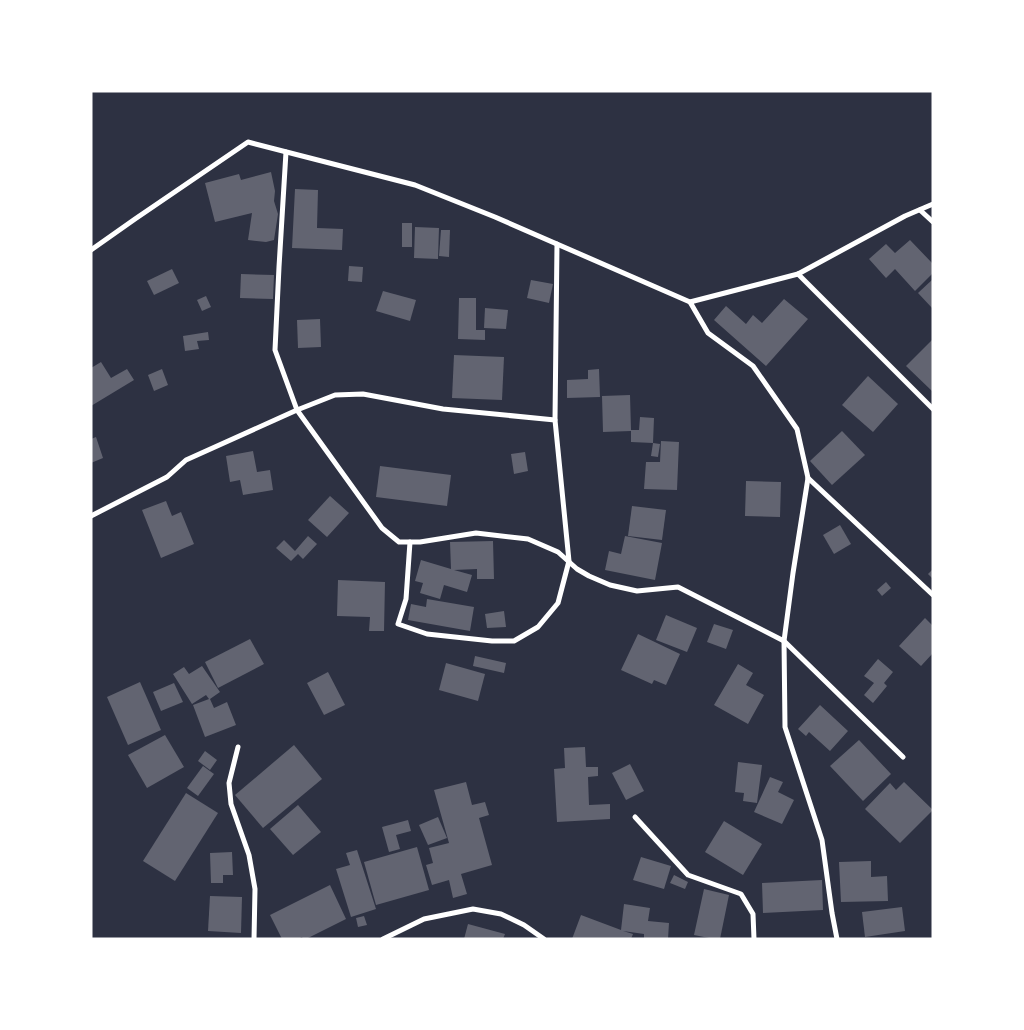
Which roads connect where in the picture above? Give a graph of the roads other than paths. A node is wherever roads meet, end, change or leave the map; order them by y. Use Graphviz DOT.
graph roads {
  1 [pos="286,152"];
  2 [pos="933,204"];
  3 [pos="920,210"];
  4 [pos="933,222"];
  5 [pos="557,244"];
  6 [pos="91,250"];
  7 [pos="798,274"];
  8 [pos="690,302"];
  9 [pos="933,409"];
  10 [pos="296,410"];
  11 [pos="554,420"];
  12 [pos="808,478"];
  13 [pos="91,516"];
  14 [pos="410,542"];
  15 [pos="569,561"];
  16 [pos="933,595"];
  17 [pos="784,641"];
  18 [pos="238,747"];
  19 [pos="903,757"];
  20 [pos="635,817"];
  21 [pos="254,939"];
  22 [pos="382,939"];
  23 [pos="544,939"];
  24 [pos="754,939"];
  25 [pos="837,939"];
  1 -- 5 [label="street"];
  1 -- 6 [label="street"];
  1 -- 10 [label="street"];
  2 -- 3 [label="street"];
  3 -- 4 [label="street"];
  3 -- 7 [label="street"];
  5 -- 8 [label="street"];
  5 -- 11 [label="street"];
  7 -- 8 [label="street"];
  7 -- 9 [label="street"];
  8 -- 12 [label="street"];
  10 -- 11 [label="street"];
  10 -- 13 [label="street"];
  10 -- 14 [label="street"];
  11 -- 15 [label="street"];
  12 -- 16 [label="street"];
  12 -- 17 [label="street"];
  14 -- 15 [label="street"];
  14 -- 15 [label="street"];
  15 -- 17 [label="street"];
  17 -- 19 [label="street"];
  17 -- 25 [label="street"];
  18 -- 21 [label="street"];
  20 -- 24 [label="street"];
  22 -- 23 [label="street"];
}
